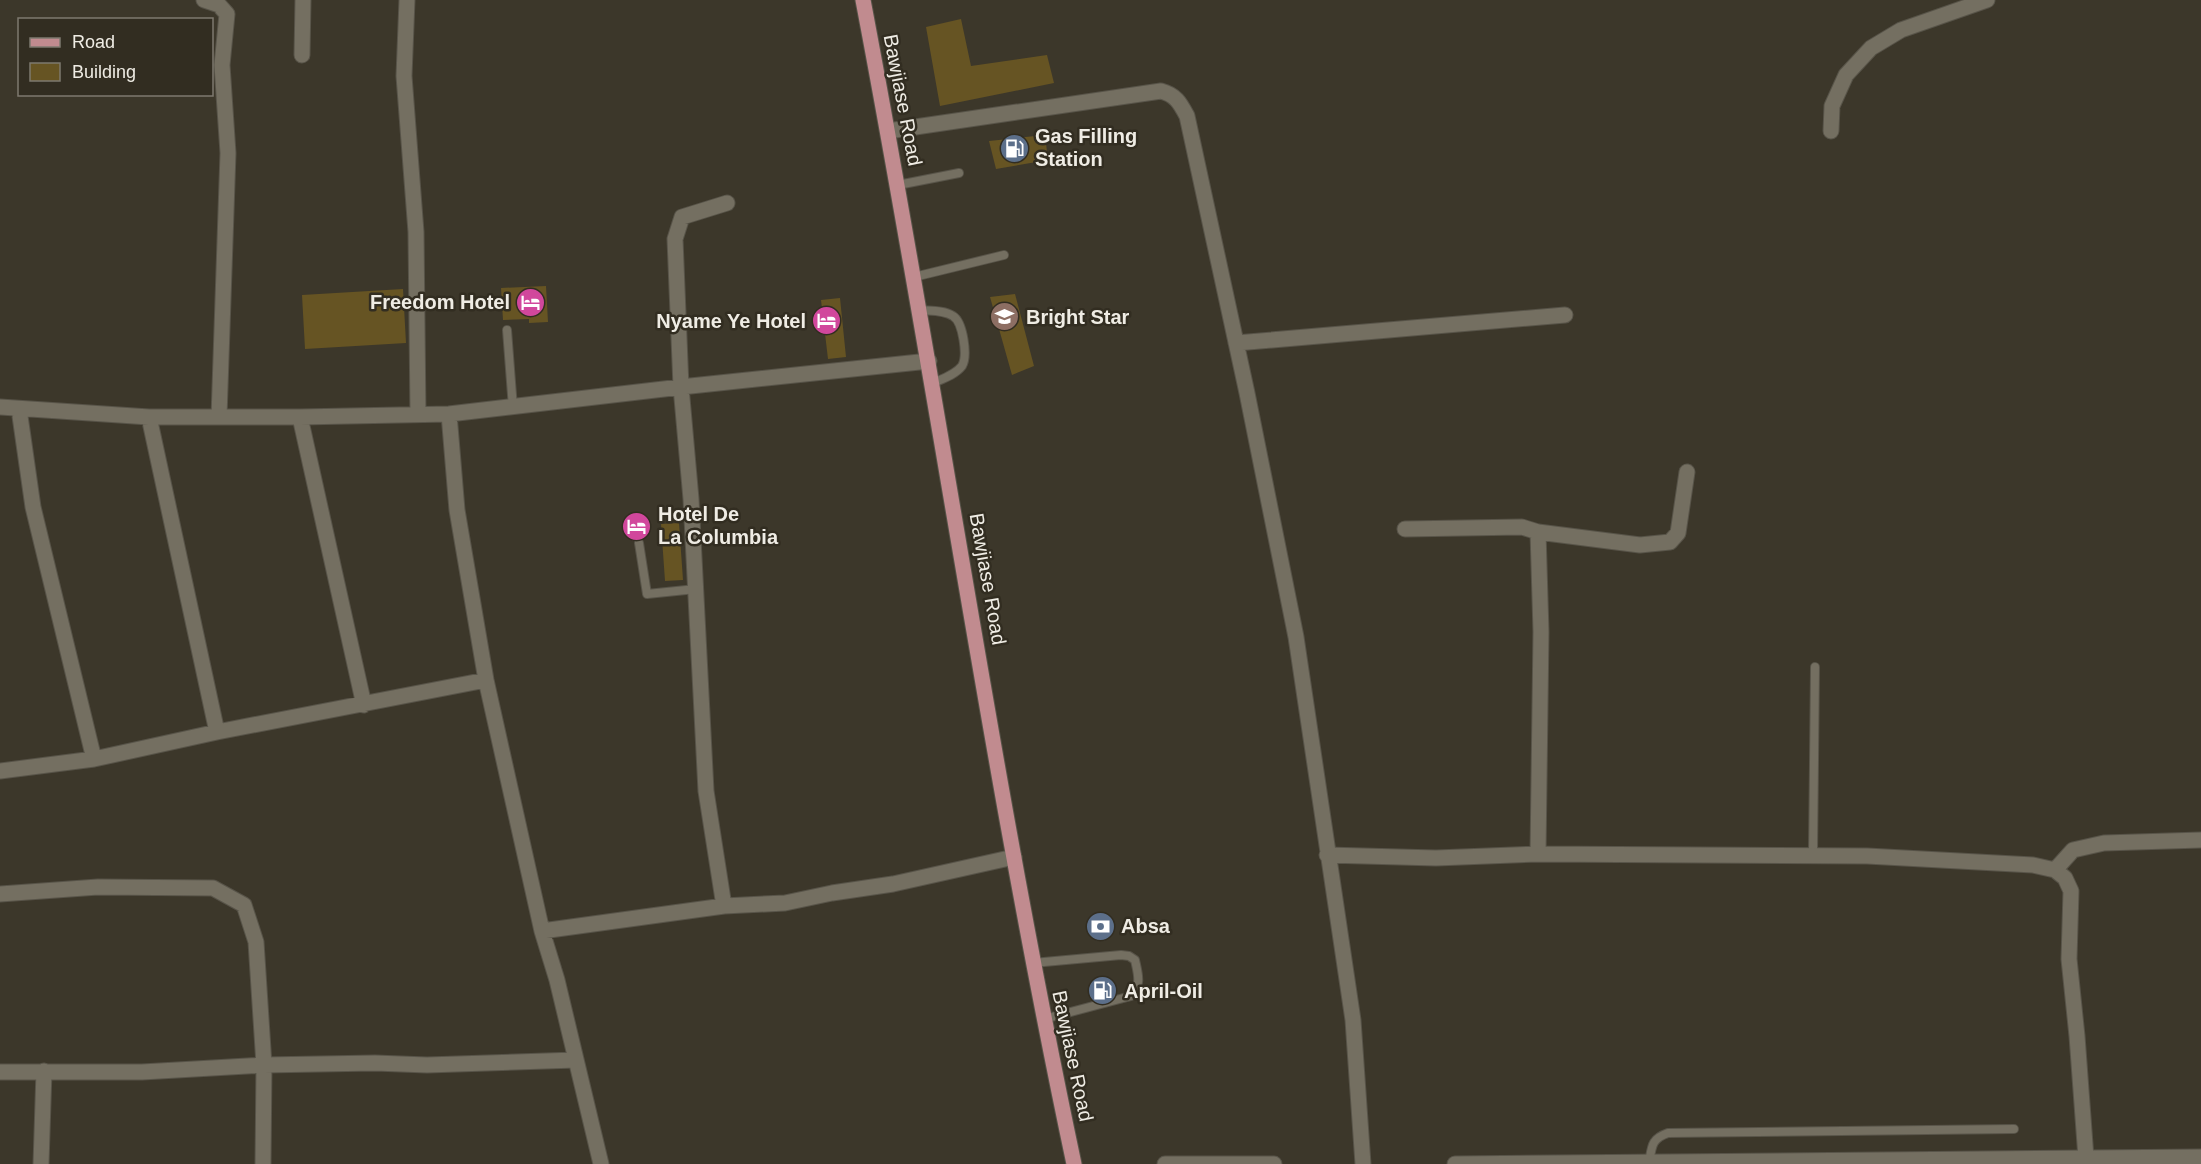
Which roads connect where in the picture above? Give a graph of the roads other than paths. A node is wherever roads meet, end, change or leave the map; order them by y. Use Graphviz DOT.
graph roads {
  1 [pos="204,0"];
  2 [pos="303,0"];
  3 [pos="407,0"];
  4 [pos="863,0"];
  5 [pos="1988,0"];
  6 [pos="302,55"];
  7 [pos="888,131"];
  8 [pos="1831,131"];
  9 [pos="959,173"];
  10 [pos="898,185"];
  11 [pos="727,203"];
  12 [pos="1004,255"];
  13 [pos="914,277"];
  14 [pos="920,310"];
  15 [pos="1565,315"];
  16 [pos="507,330"];
  17 [pos="1236,343"];
  18 [pos="929,362"];
  19 [pos="933,383"];
  20 [pos="681,387"];
  21 [pos="0,407"];
  22 [pos="513,408"];
  23 [pos="20,409"];
  24 [pos="449,414"];
  25 [pos="418,415"];
  26 [pos="149,417"];
  27 [pos="219,417"];
  28 [pos="300,417"];
  29 [pos="1688,472"];
  30 [pos="1405,529"];
  31 [pos="1538,532"];
  32 [pos="639,543"];
  33 [pos="696,589"];
  34 [pos="1815,667"];
  35 [pos="486,680"];
  36 [pos="364,705"];
  37 [pos="217,732"];
  38 [pos="94,759"];
  39 [pos="0,771"];
  40 [pos="2201,840"];
  41 [pos="1538,854"];
  42 [pos="1327,855"];
  43 [pos="1814,856"];
  44 [pos="1014,857"];
  45 [pos="2055,870"];
  46 [pos="0,894"];
  47 [pos="724,906"];
  48 [pos="542,931"];
  49 [pos="1033,963"];
  50 [pos="1043,1020"];
  51 [pos="576,1060"];
  52 [pos="264,1065"];
  53 [pos="44,1071"];
  54 [pos="0,1072"];
  55 [pos="2014,1129"];
  56 [pos="2201,1157"];
  57 [pos="2086,1158"];
  58 [pos="1649,1163"];
  59 [pos="41,1164"];
  60 [pos="263,1164"];
  61 [pos="601,1164"];
  62 [pos="1074,1164"];
  63 [pos="1165,1164"];
  64 [pos="1274,1164"];
  65 [pos="1363,1164"];
  66 [pos="1455,1164"];
  1 -- 27 [label="street"];
  2 -- 6 [label="street"];
  3 -- 25 [label="street"];
  4 -- 7 [label="main road, Bawjiase Road"];
  5 -- 8 [label="street"];
  7 -- 10 [label="main road, Bawjiase Road"];
  7 -- 17 [label="street"];
  9 -- 10 [label="lane"];
  10 -- 13 [label="main road, Bawjiase Road"];
  11 -- 20 [label="street"];
  12 -- 13 [label="lane"];
  13 -- 14 [label="main road, Bawjiase Road"];
  14 -- 18 [label="main road, Bawjiase Road"];
  14 -- 19 [label="lane"];
  15 -- 17 [label="street"];
  16 -- 22 [label="lane"];
  17 -- 42 [label="street"];
  18 -- 19 [label="main road, Bawjiase Road"];
  18 -- 20 [label="street"];
  19 -- 44 [label="main road, Bawjiase Road"];
  20 -- 22 [label="street"];
  20 -- 33 [label="street"];
  21 -- 23 [label="street"];
  22 -- 24 [label="street"];
  23 -- 26 [label="street"];
  23 -- 38 [label="street"];
  24 -- 25 [label="street"];
  24 -- 35 [label="street"];
  25 -- 28 [label="street"];
  26 -- 27 [label="street"];
  26 -- 37 [label="street"];
  27 -- 28 [label="street"];
  28 -- 36 [label="street"];
  29 -- 31 [label="street"];
  30 -- 31 [label="street"];
  31 -- 41 [label="street"];
  32 -- 33 [label="lane"];
  33 -- 47 [label="street"];
  34 -- 43 [label="lane"];
  35 -- 36 [label="street"];
  35 -- 48 [label="street"];
  36 -- 37 [label="street"];
  37 -- 38 [label="street"];
  38 -- 39 [label="street"];
  40 -- 45 [label="street"];
  41 -- 42 [label="street"];
  41 -- 43 [label="street"];
  42 -- 65 [label="street"];
  43 -- 45 [label="street"];
  44 -- 47 [label="street"];
  44 -- 49 [label="main road, Bawjiase Road"];
  45 -- 57 [label="street"];
  46 -- 52 [label="street"];
  47 -- 48 [label="street"];
  48 -- 51 [label="street"];
  49 -- 50 [label="main road, Bawjiase Road"];
  49 -- 50 [label="lane"];
  50 -- 62 [label="main road, Bawjiase Road"];
  51 -- 52 [label="street"];
  51 -- 61 [label="street"];
  52 -- 53 [label="street"];
  52 -- 60 [label="street"];
  53 -- 54 [label="street"];
  53 -- 59 [label="street"];
  55 -- 58 [label="lane"];
  56 -- 57 [label="street"];
  57 -- 58 [label="street"];
  58 -- 66 [label="street"];
  63 -- 64 [label="street"];
}
